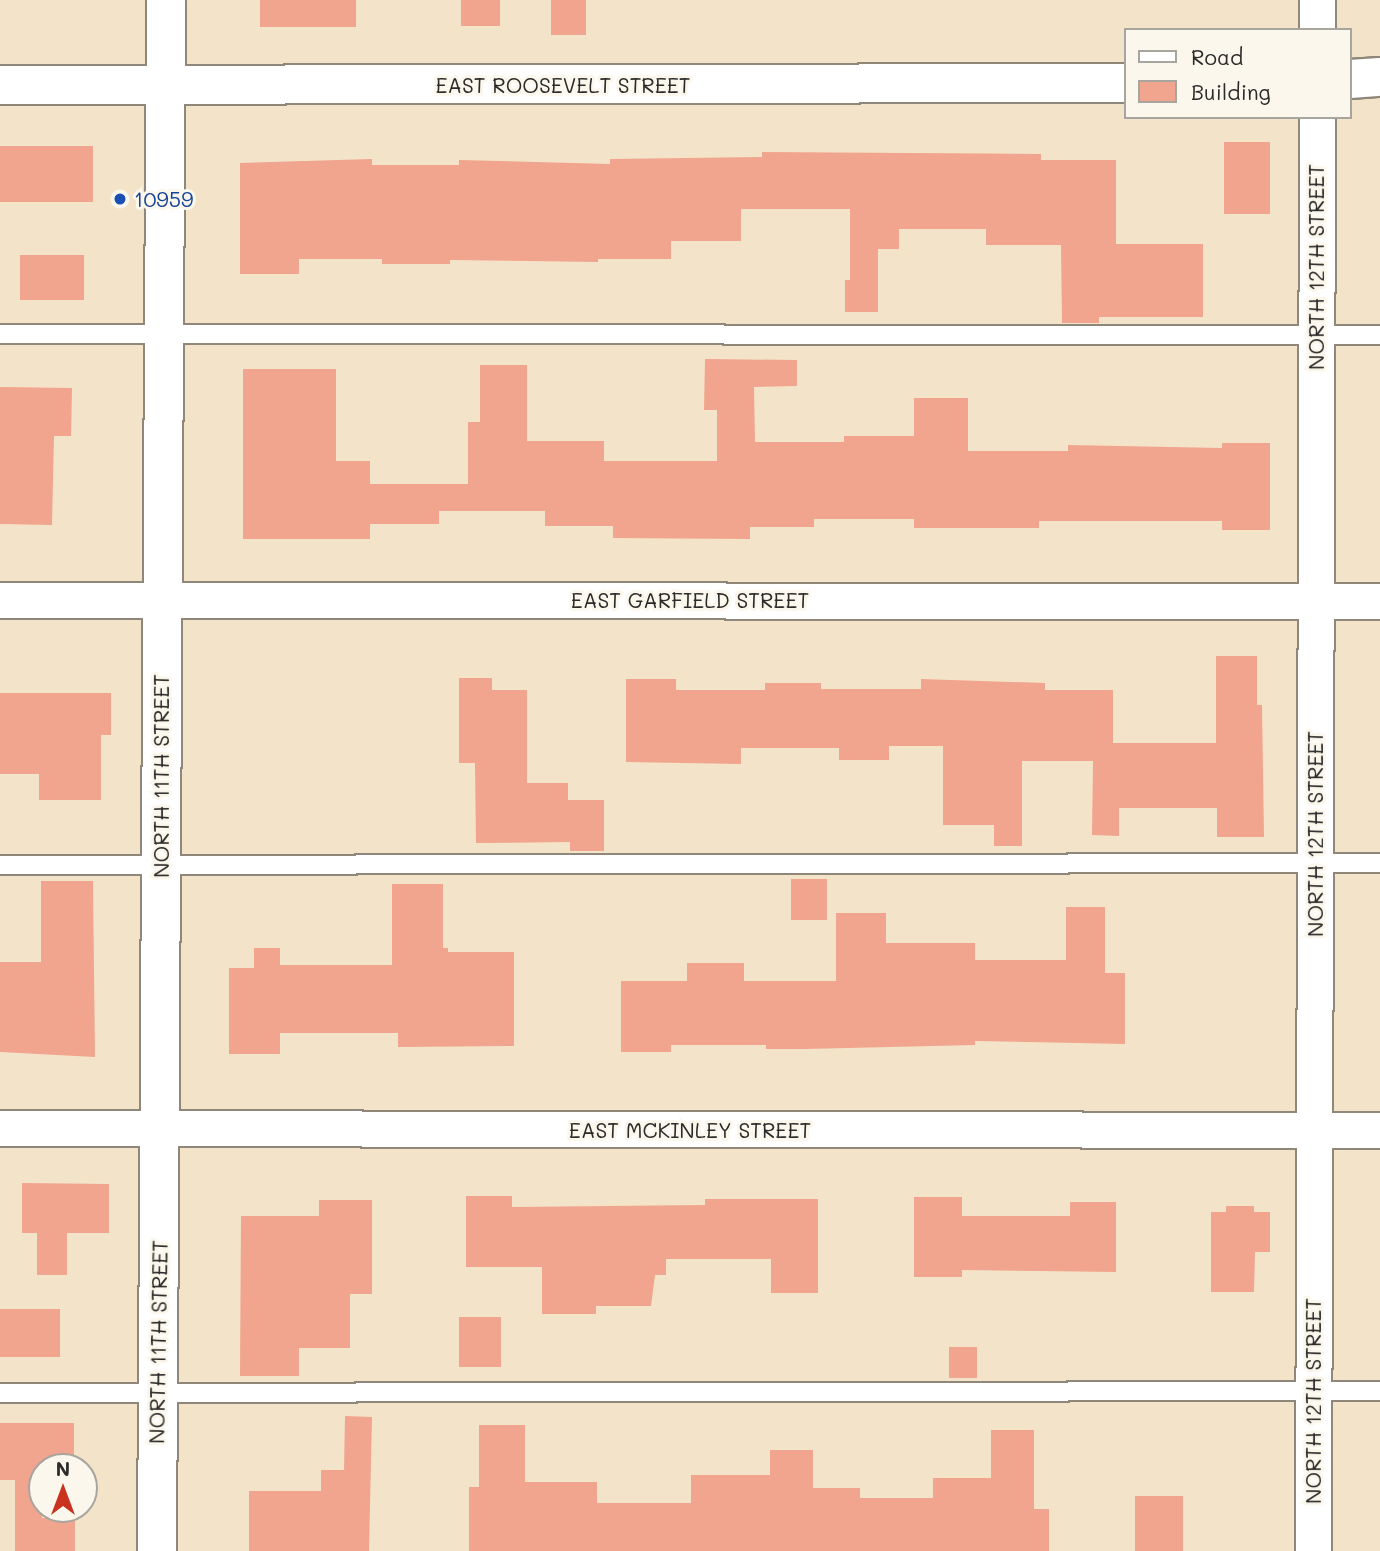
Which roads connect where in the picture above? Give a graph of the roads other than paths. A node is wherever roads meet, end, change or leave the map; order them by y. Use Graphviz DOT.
graph roads {
  1 [pos="166,0"];
  2 [pos="1317,0"];
  3 [pos="1317,28"];
  4 [pos="1380,77"];
  5 [pos="1352,79"];
  6 [pos="1124,83"];
  7 [pos="0,85"];
  8 [pos="166,86"];
  9 [pos="1317,119"];
  10 [pos="0,334"];
  11 [pos="163,334"];
  12 [pos="1316,335"];
  13 [pos="1380,335"];
  14 [pos="162,599"];
  15 [pos="0,600"];
  16 [pos="1315,601"];
  17 [pos="1380,601"];
  18 [pos="1315,863"];
  19 [pos="1380,863"];
  20 [pos="0,865"];
  21 [pos="161,865"];
  22 [pos="0,1128"];
  23 [pos="161,1128"];
  24 [pos="1314,1130"];
  25 [pos="1380,1130"];
  26 [pos="1313,1391"];
  27 [pos="1380,1391"];
  28 [pos="0,1394"];
  29 [pos="157,1394"];
  30 [pos="157,1551"];
  31 [pos="1313,1551"];
  1 -- 8 [label="street, NORTH 11TH STREET"];
  2 -- 3 [label="street"];
  4 -- 5 [label="street"];
  6 -- 8 [label="street, EAST ROOSEVELT STREET"];
  7 -- 8 [label="street, EAST ROOSEVELT STREET"];
  8 -- 11 [label="street, NORTH 11TH STREET"];
  9 -- 12 [label="street, NORTH 12TH STREET"];
  10 -- 11 [label="lane"];
  11 -- 12 [label="lane"];
  11 -- 14 [label="street, NORTH 11TH STREET"];
  12 -- 13 [label="lane"];
  12 -- 16 [label="street, NORTH 12TH STREET"];
  14 -- 15 [label="street, EAST GARFIELD STREET"];
  14 -- 16 [label="street, EAST GARFIELD STREET"];
  14 -- 21 [label="street, NORTH 11TH STREET"];
  16 -- 17 [label="street, EAST GARFIELD STREET"];
  16 -- 18 [label="street, NORTH 12TH STREET"];
  18 -- 19 [label="lane"];
  18 -- 21 [label="lane"];
  18 -- 24 [label="street, NORTH 12TH STREET"];
  20 -- 21 [label="lane"];
  21 -- 23 [label="street, NORTH 11TH STREET"];
  22 -- 23 [label="street, EAST MCKINLEY STREET"];
  23 -- 24 [label="street, EAST MCKINLEY STREET"];
  23 -- 29 [label="street, NORTH 11TH STREET"];
  24 -- 25 [label="street, EAST MCKINLEY STREET"];
  24 -- 26 [label="street, NORTH 12TH STREET"];
  26 -- 27 [label="lane"];
  26 -- 29 [label="lane"];
  26 -- 31 [label="street, NORTH 12TH STREET"];
  28 -- 29 [label="lane"];
  29 -- 30 [label="street, NORTH 11TH STREET"];
}
